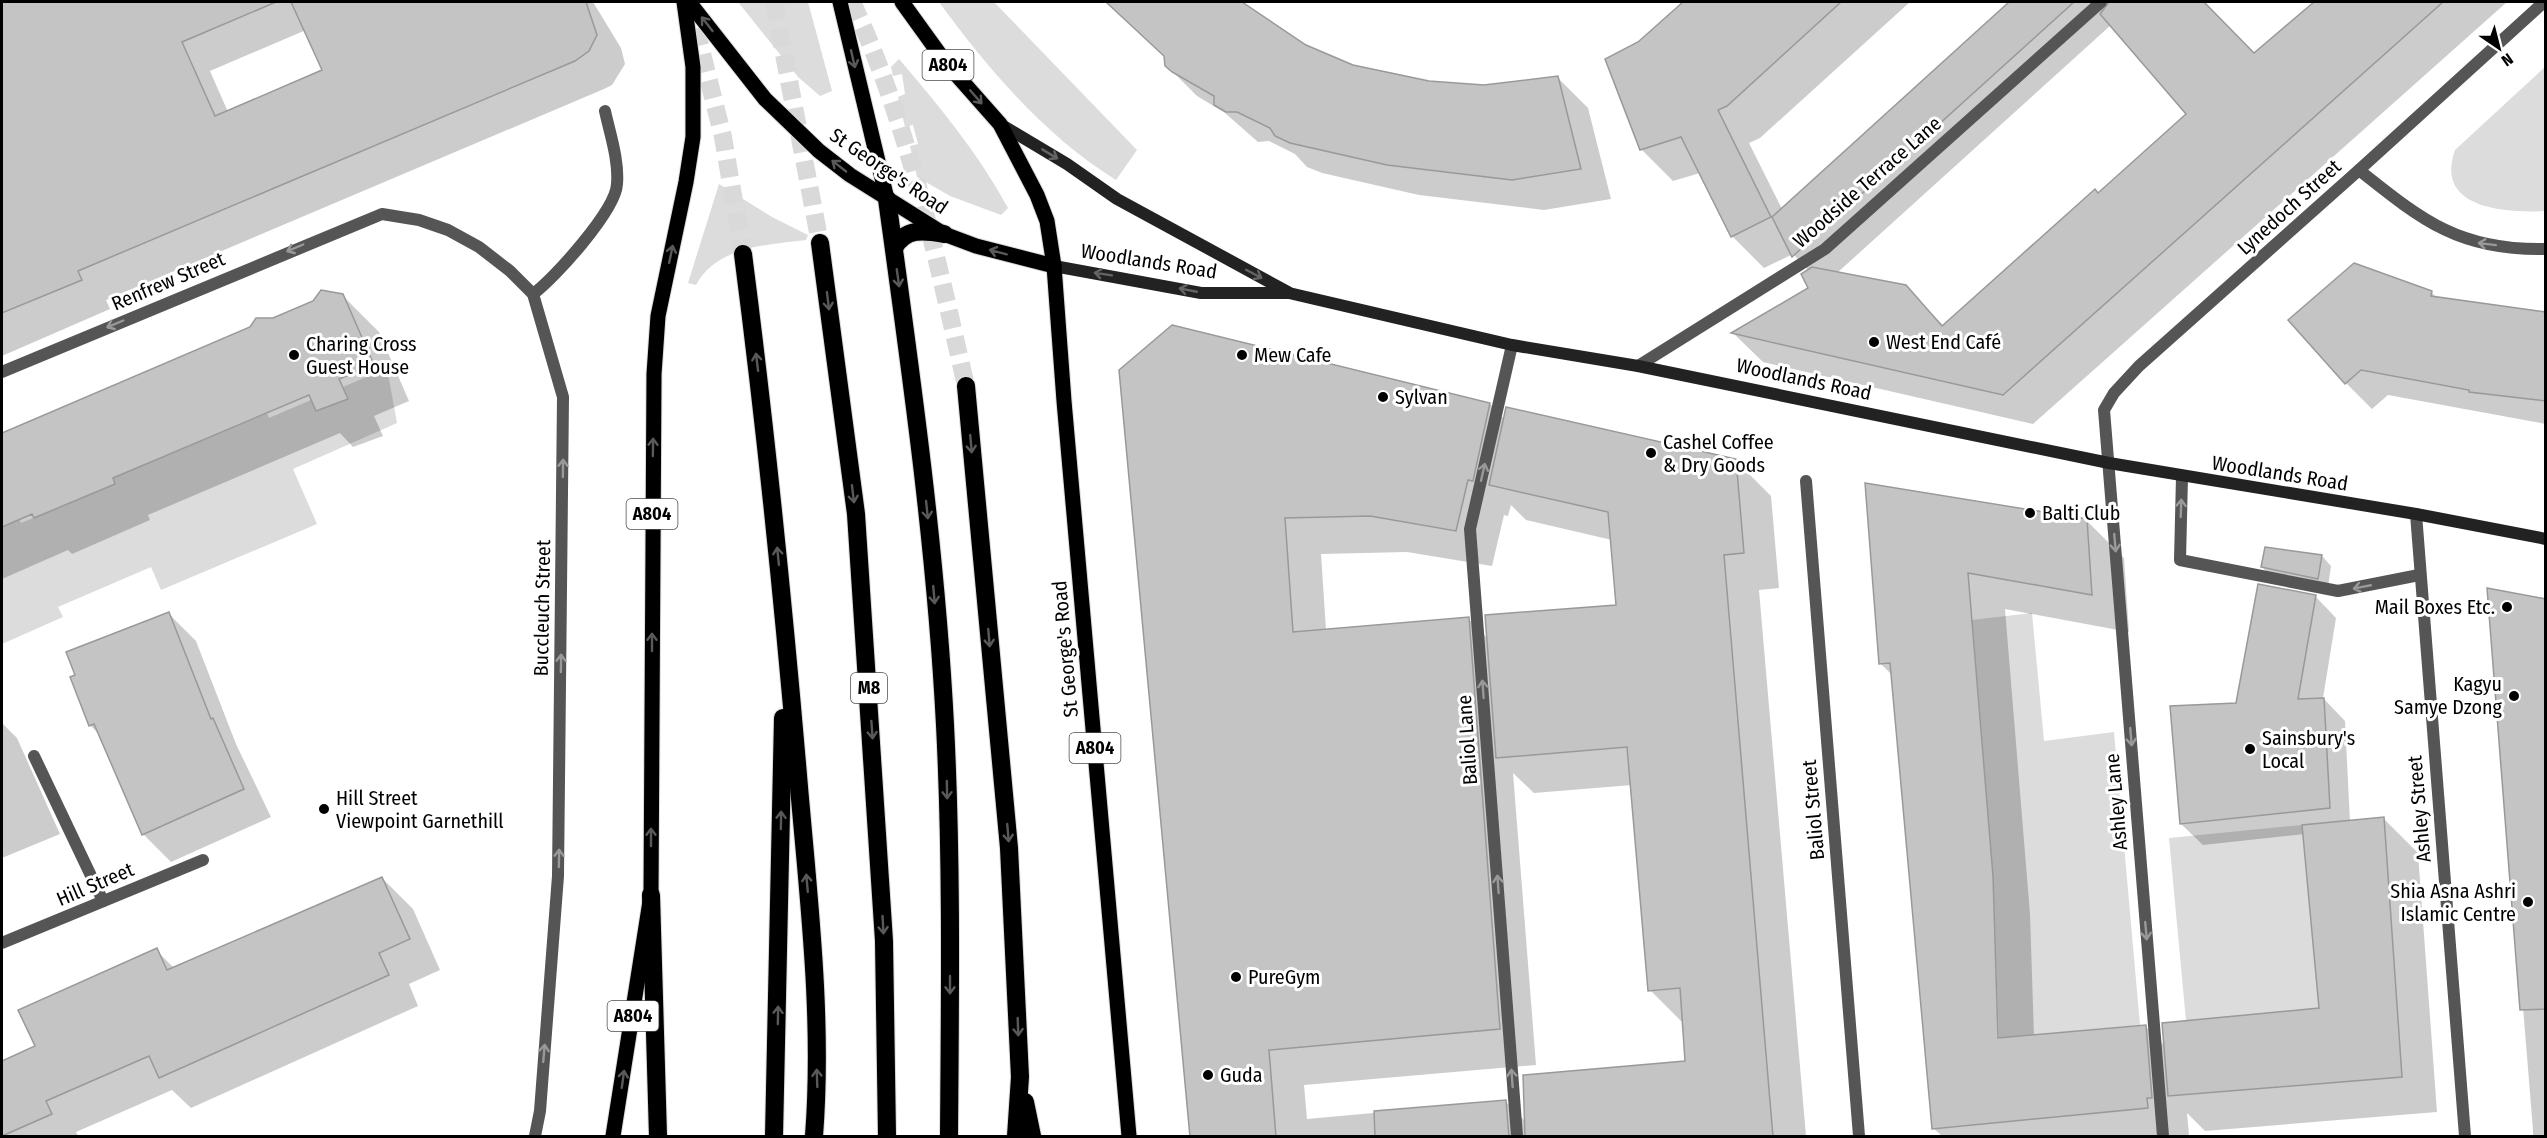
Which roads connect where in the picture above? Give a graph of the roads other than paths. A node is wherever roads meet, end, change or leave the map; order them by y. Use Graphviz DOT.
graph roads {
  1 [pos="684,2"];
  2 [pos="689,2"];
  3 [pos="840,2"];
  4 [pos="902,2"];
  5 [pos="2100,2"];
  6 [pos="2544,2"];
  7 [pos="605,111"];
  8 [pos="1000,124"];
  9 [pos="2360,171"];
  10 [pos="887,199"];
  11 [pos="349,226"];
  12 [pos="944,234"];
  13 [pos="820,243"];
  14 [pos="894,248"];
  15 [pos="2546,249"];
  16 [pos="743,254"];
  17 [pos="1054,266"];
  18 [pos="1289,292"];
  19 [pos="533,294"];
  20 [pos="1512,345"];
  21 [pos="1638,366"];
  22 [pos="2,372"];
  23 [pos="966,386"];
  24 [pos="2109,463"];
  25 [pos="2182,477"];
  26 [pos="1806,481"];
  27 [pos="2416,514"];
  28 [pos="2546,539"];
  29 [pos="2419,575"];
  30 [pos="784,614"];
  31 [pos="34,756"];
  32 [pos="203,860"];
  33 [pos="651,895"];
  34 [pos="103,901"];
  35 [pos="2,944"];
  36 [pos="1020,1077"];
  37 [pos="535,1137"];
  38 [pos="613,1137"];
  39 [pos="658,1137"];
  40 [pos="774,1137"];
  41 [pos="814,1137"];
  42 [pos="886,1137"];
  43 [pos="949,1137"];
  44 [pos="1016,1137"];
  45 [pos="1032,1137"];
  46 [pos="1129,1137"];
  47 [pos="1517,1137"];
  48 [pos="1858,1137"];
  49 [pos="2163,1137"];
  50 [pos="2466,1137"];
  33 -- 1 [label="main road, A804, one-way"];
  10 -- 2 [label="main road, St George's Road, one-way"];
  3 -- 10 [label="main road, one-way"];
  4 -- 8 [label="main road, St George's Road / A804, one-way"];
  5 -- 21 [label="street, Woodside Terrace Lane"];
  6 -- 9 [label="street, Lynedoch Street"];
  7 -- 19 [label="street"];
  8 -- 17 [label="main road, St George's Road / A804"];
  8 -- 18 [label="street, A804, one-way"];
  15 -- 9 [label="street, one-way"];
  9 -- 24 [label="street, Lynedoch Street"];
  10 -- 12 [label="main road, St George's Road"];
  10 -- 14 [label="highway"];
  11 -- 19 [label="street, Buccleuch Street"];
  11 -- 22 [label="street, Renfrew Street, one-way"];
  12 -- 14 [label="highway"];
  17 -- 12 [label="main road, St George's Road, one-way"];
  13 -- 42 [label="highway, M8, one-way"];
  14 -- 43 [label="highway, one-way"];
  30 -- 16 [label="highway, one-way"];
  18 -- 17 [label="street, Woodlands Road, one-way"];
  17 -- 46 [label="main road, St George's Road / A804"];
  18 -- 20 [label="street, Woodlands Road"];
  37 -- 19 [label="street, Buccleuch Street, one-way"];
  20 -- 21 [label="street, Woodlands Road"];
  47 -- 20 [label="street, Baliol Lane, one-way"];
  21 -- 24 [label="street, Woodlands Road"];
  23 -- 36 [label="highway, one-way"];
  24 -- 25 [label="street, Woodlands Road"];
  24 -- 49 [label="street, Ashley Lane, one-way"];
  25 -- 27 [label="street, Woodlands Road"];
  29 -- 25 [label="street, one-way"];
  26 -- 48 [label="street, Baliol Street"];
  27 -- 28 [label="street, Woodlands Road"];
  27 -- 29 [label="street, Ashley Street"];
  29 -- 50 [label="street, Ashley Street"];
  40 -- 30 [label="highway, one-way"];
  41 -- 30 [label="highway, one-way"];
  31 -- 34 [label="street"];
  32 -- 34 [label="street, Hill Street"];
  38 -- 33 [label="main road, A804, one-way"];
  33 -- 39 [label="highway"];
  34 -- 35 [label="street, Hill Street"];
  36 -- 44 [label="highway"];
  36 -- 45 [label="highway"];
}
